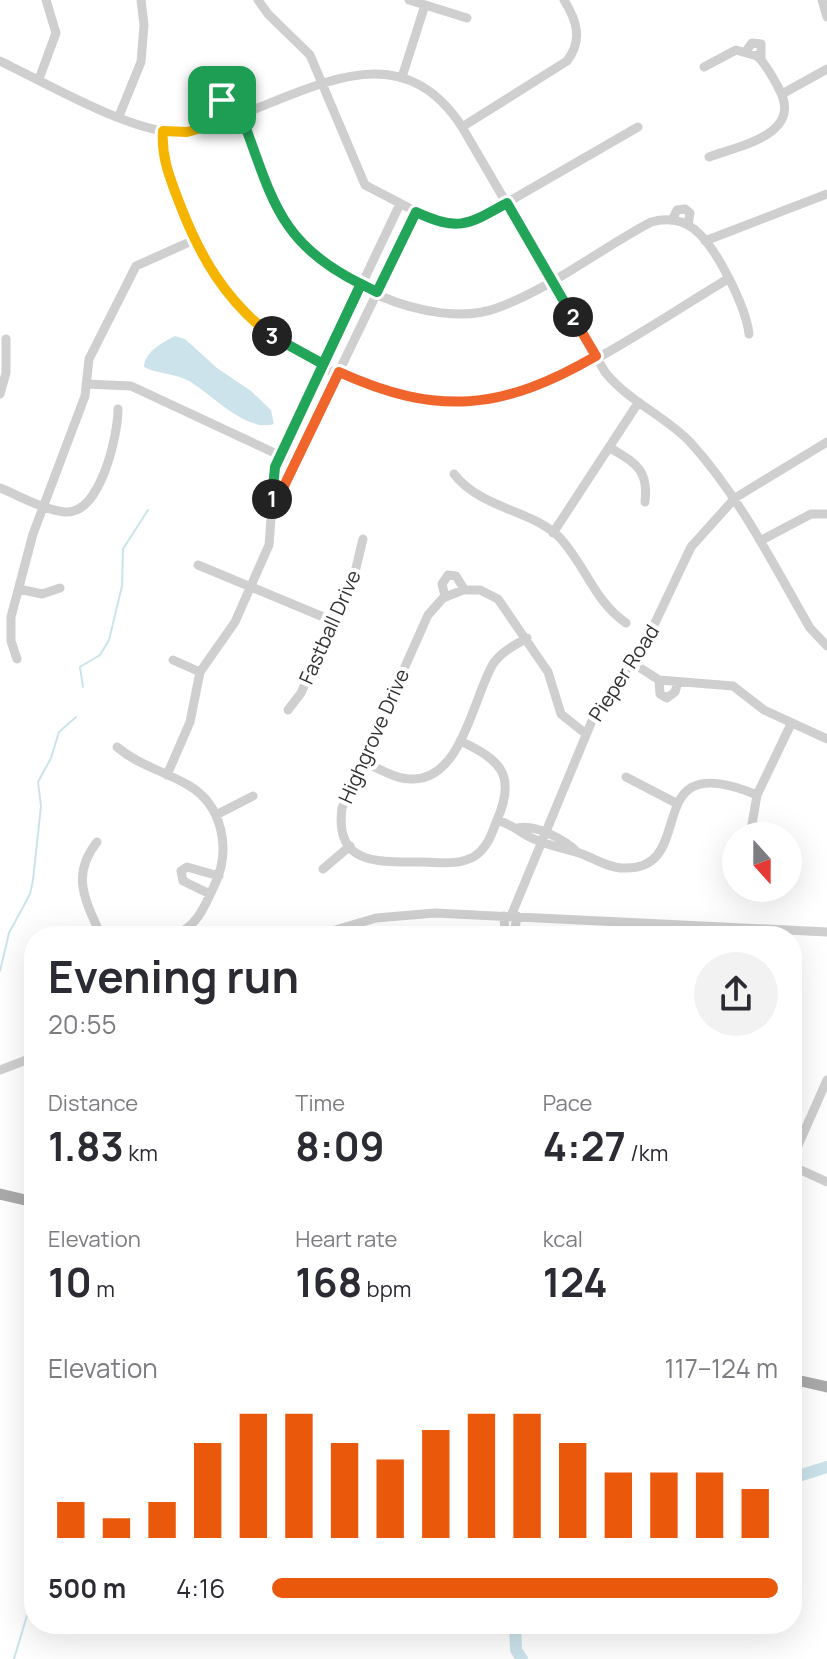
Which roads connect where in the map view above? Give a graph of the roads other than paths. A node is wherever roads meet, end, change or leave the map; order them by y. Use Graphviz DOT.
graph roads {
  1 [pos="46,0"];
  2 [pos="141,0"];
  3 [pos="258,0"];
  4 [pos="409,0"];
  5 [pos="564,0"];
  6 [pos="822,0"];
  7 [pos="425,5"];
  8 [pos="827,17"];
  9 [pos="467,18"];
  10 [pos="0,61"];
  11 [pos="704,67"];
  12 [pos="825,74"];
  13 [pos="402,77"];
  14 [pos="39,79"];
  15 [pos="324,84"];
  16 [pos="782,94"];
  17 [pos="243,114"];
  18 [pos="119,116"];
  19 [pos="222,122"];
  20 [pos="462,127"];
  21 [pos="638,127"];
  22 [pos="163,131"];
  23 [pos="709,157"];
  24 [pos="827,194"];
  25 [pos="507,203"];
  26 [pos="400,204"];
  27 [pos="416,212"];
  28 [pos="194,240"];
  29 [pos="705,241"];
  30 [pos="728,279"];
  31 [pos="551,280"];
  32 [pos="361,284"];
  33 [pos="377,292"];
  34 [pos="749,334"];
  35 [pos="6,339"];
  36 [pos="596,356"];
  37 [pos="323,364"];
  38 [pos="339,372"];
  39 [pos="86,384"];
  40 [pos="0,394"];
  41 [pos="638,403"];
  42 [pos="118,409"];
  43 [pos="827,442"];
  44 [pos="609,447"];
  45 [pos="279,456"];
  46 [pos="296,463"];
  47 [pos="454,474"];
  48 [pos="0,488"];
  49 [pos="735,498"];
  50 [pos="645,502"];
  51 [pos="827,503"];
  52 [pos="44,505"];
  53 [pos="272,511"];
  54 [pos="825,514"];
  55 [pos="553,533"];
  56 [pos="363,539"];
  57 [pos="760,541"];
  58 [pos="198,565"];
  59 [pos="251,585"];
  60 [pos="60,588"];
  61 [pos="19,589"];
  62 [pos="464,589"];
  63 [pos="445,596"];
  64 [pos="333,621"];
  65 [pos="626,623"];
  66 [pos="527,638"];
  67 [pos="827,646"];
  68 [pos="17,659"];
  69 [pos="173,660"];
  70 [pos="631,662"];
  71 [pos="200,672"];
  72 [pos="659,680"];
  73 [pos="678,682"];
  74 [pos="288,710"];
  75 [pos="791,724"];
  76 [pos="586,734"];
  77 [pos="827,739"];
  78 [pos="460,741"];
  79 [pos="117,747"];
  80 [pos="362,761"];
  81 [pos="167,775"];
  82 [pos="626,777"];
  83 [pos="757,795"];
  84 [pos="253,796"];
  85 [pos="676,803"];
  86 [pos="216,815"];
  87 [pos="498,820"];
  88 [pos="752,822"];
  89 [pos="544,838"];
  90 [pos="97,842"];
  91 [pos="350,846"];
  92 [pos="323,869"];
  93 [pos="219,876"];
  94 [pos="210,894"];
  95 [pos="511,916"];
  96 [pos="680,924"];
  97 [pos="97,926"];
  98 [pos="191,926"];
  99 [pos="342,926"];
  100 [pos="508,926"];
  101 [pos="512,926"];
  102 [pos="717,926"];
  103 [pos="802,931"];
  104 [pos="827,932"];
  105 [pos="24,1061"];
  106 [pos="0,1070"];
  107 [pos="827,1080"];
  108 [pos="802,1136"];
  109 [pos="802,1171"];
  110 [pos="827,1182"];
  111 [pos="0,1194"];
  112 [pos="24,1200"];
  113 [pos="802,1381"];
  114 [pos="827,1387"];
  1 -- 14 [label="street"];
  2 -- 18 [label="street"];
  3 -- 15 [label="street"];
  4 -- 7 [label="street"];
  5 -- 20 [label="street"];
  6 -- 8 [label="street"];
  7 -- 9 [label="street"];
  7 -- 13 [label="street"];
  10 -- 14 [label="street"];
  11 -- 16 [label="street"];
  12 -- 16 [label="street"];
  13 -- 15 [label="street"];
  13 -- 20 [label="street"];
  14 -- 18 [label="street"];
  15 -- 17 [label="street"];
  15 -- 26 [label="street"];
  16 -- 23 [label="street"];
  17 -- 19 [label="street"];
  17 -- 19 [label="street"];
  17 -- 32 [label="street"];
  18 -- 22 [label="street"];
  19 -- 22 [label="street"];
  20 -- 25 [label="street"];
  21 -- 25 [label="street"];
  22 -- 28 [label="street"];
  24 -- 29 [label="street"];
  25 -- 27 [label="street"];
  25 -- 31 [label="street"];
  26 -- 27 [label="street"];
  26 -- 32 [label="street"];
  27 -- 33 [label="street"];
  28 -- 37 [label="street"];
  28 -- 39 [label="street"];
  29 -- 30 [label="street"];
  29 -- 31 [label="street"];
  30 -- 34 [label="street"];
  30 -- 36 [label="street"];
  31 -- 33 [label="street"];
  31 -- 36 [label="street"];
  32 -- 33 [label="street"];
  32 -- 37 [label="street"];
  33 -- 38 [label="street"];
  35 -- 40 [label="street"];
  36 -- 38 [label="street"];
  36 -- 41 [label="street"];
  37 -- 38 [label="street"];
  37 -- 45 [label="street"];
  38 -- 46 [label="street"];
  39 -- 45 [label="street"];
  39 -- 52 [label="street"];
  41 -- 44 [label="street"];
  41 -- 49 [label="street"];
  42 -- 52 [label="street"];
  43 -- 49 [label="street, Pieper Road"];
  44 -- 50 [label="street"];
  44 -- 55 [label="street"];
  45 -- 46 [label="street"];
  45 -- 53 [label="street"];
  46 -- 53 [label="street"];
  47 -- 55 [label="street"];
  48 -- 52 [label="street"];
  49 -- 57 [label="street"];
  49 -- 70 [label="street, Pieper Road"];
  51 -- 54 [label="street"];
  52 -- 61 [label="street"];
  53 -- 59 [label="street"];
  54 -- 57 [label="street"];
  55 -- 65 [label="street"];
  56 -- 64 [label="street, Fastball Drive"];
  57 -- 67 [label="street"];
  58 -- 59 [label="street"];
  59 -- 64 [label="street"];
  59 -- 71 [label="street"];
  60 -- 61 [label="street"];
  61 -- 68 [label="street"];
  62 -- 63 [label="street"];
  62 -- 63 [label="street, Highgrove Drive"];
  62 -- 66 [label="street, Highgrove Drive"];
  63 -- 80 [label="street, Highgrove Drive"];
  64 -- 74 [label="street, Fastball Drive"];
  66 -- 76 [label="street, Highgrove Drive"];
  66 -- 78 [label="street"];
  69 -- 71 [label="street"];
  70 -- 72 [label="street"];
  70 -- 76 [label="street, Pieper Road"];
  71 -- 81 [label="street"];
  72 -- 73 [label="street"];
  72 -- 73 [label="street"];
  73 -- 75 [label="street"];
  75 -- 77 [label="street"];
  75 -- 83 [label="street"];
  76 -- 89 [label="street, Pieper Road"];
  78 -- 80 [label="street"];
  78 -- 87 [label="street"];
  79 -- 81 [label="street"];
  80 -- 91 [label="street, Highgrove Drive"];
  81 -- 86 [label="street"];
  82 -- 85 [label="street"];
  83 -- 85 [label="street"];
  83 -- 88 [label="street"];
  84 -- 86 [label="street"];
  85 -- 89 [label="street"];
  86 -- 93 [label="street"];
  87 -- 89 [label="street"];
  87 -- 91 [label="street"];
  89 -- 95 [label="street, Pieper Road"];
  90 -- 97 [label="street"];
  91 -- 92 [label="street"];
  93 -- 94 [label="street"];
  93 -- 94 [label="street"];
  94 -- 98 [label="street"];
  95 -- 96 [label="street"];
  95 -- 99 [label="street"];
  95 -- 100 [label="street"];
  95 -- 101 [label="street"];
  96 -- 102 [label="street"];
  103 -- 104 [label="street"];
  105 -- 106 [label="street"];
  107 -- 108 [label="street"];
  109 -- 110 [label="street"];
  111 -- 112 [label="main road"];
  113 -- 114 [label="main road"];
}
